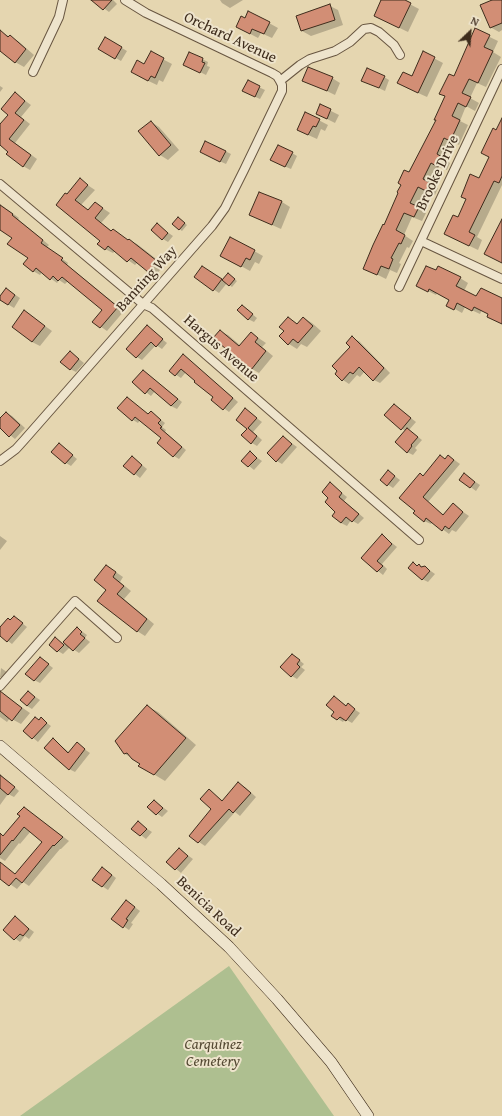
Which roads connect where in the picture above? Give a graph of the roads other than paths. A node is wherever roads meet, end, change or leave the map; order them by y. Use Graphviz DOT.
graph roads {
  1 [pos="63,0"];
  2 [pos="125,0"];
  3 [pos="400,55"];
  4 [pos="502,69"];
  5 [pos="33,72"];
  6 [pos="280,81"];
  7 [pos="282,91"];
  8 [pos="0,184"];
  9 [pos="421,241"];
  10 [pos="502,279"];
  11 [pos="399,287"];
  12 [pos="143,304"];
  13 [pos="0,462"];
  14 [pos="419,540"];
  15 [pos="117,638"];
  16 [pos="0,686"];
  17 [pos="0,746"];
  18 [pos="368,1116"];
  1 -- 5 [label="street"];
  2 -- 6 [label="street, Orchard Avenue"];
  3 -- 6 [label="street, Orchard Avenue"];
  4 -- 9 [label="street, Brooke Drive"];
  6 -- 7 [label="street, Orchard Avenue"];
  7 -- 12 [label="street, Banning Way"];
  8 -- 12 [label="street, Hargus Avenue"];
  9 -- 10 [label="street"];
  9 -- 11 [label="street, Brooke Drive"];
  12 -- 13 [label="street, Banning Way"];
  12 -- 14 [label="street, Hargus Avenue"];
  15 -- 16 [label="street"];
  17 -- 18 [label="main road, Benicia Road"];
}
